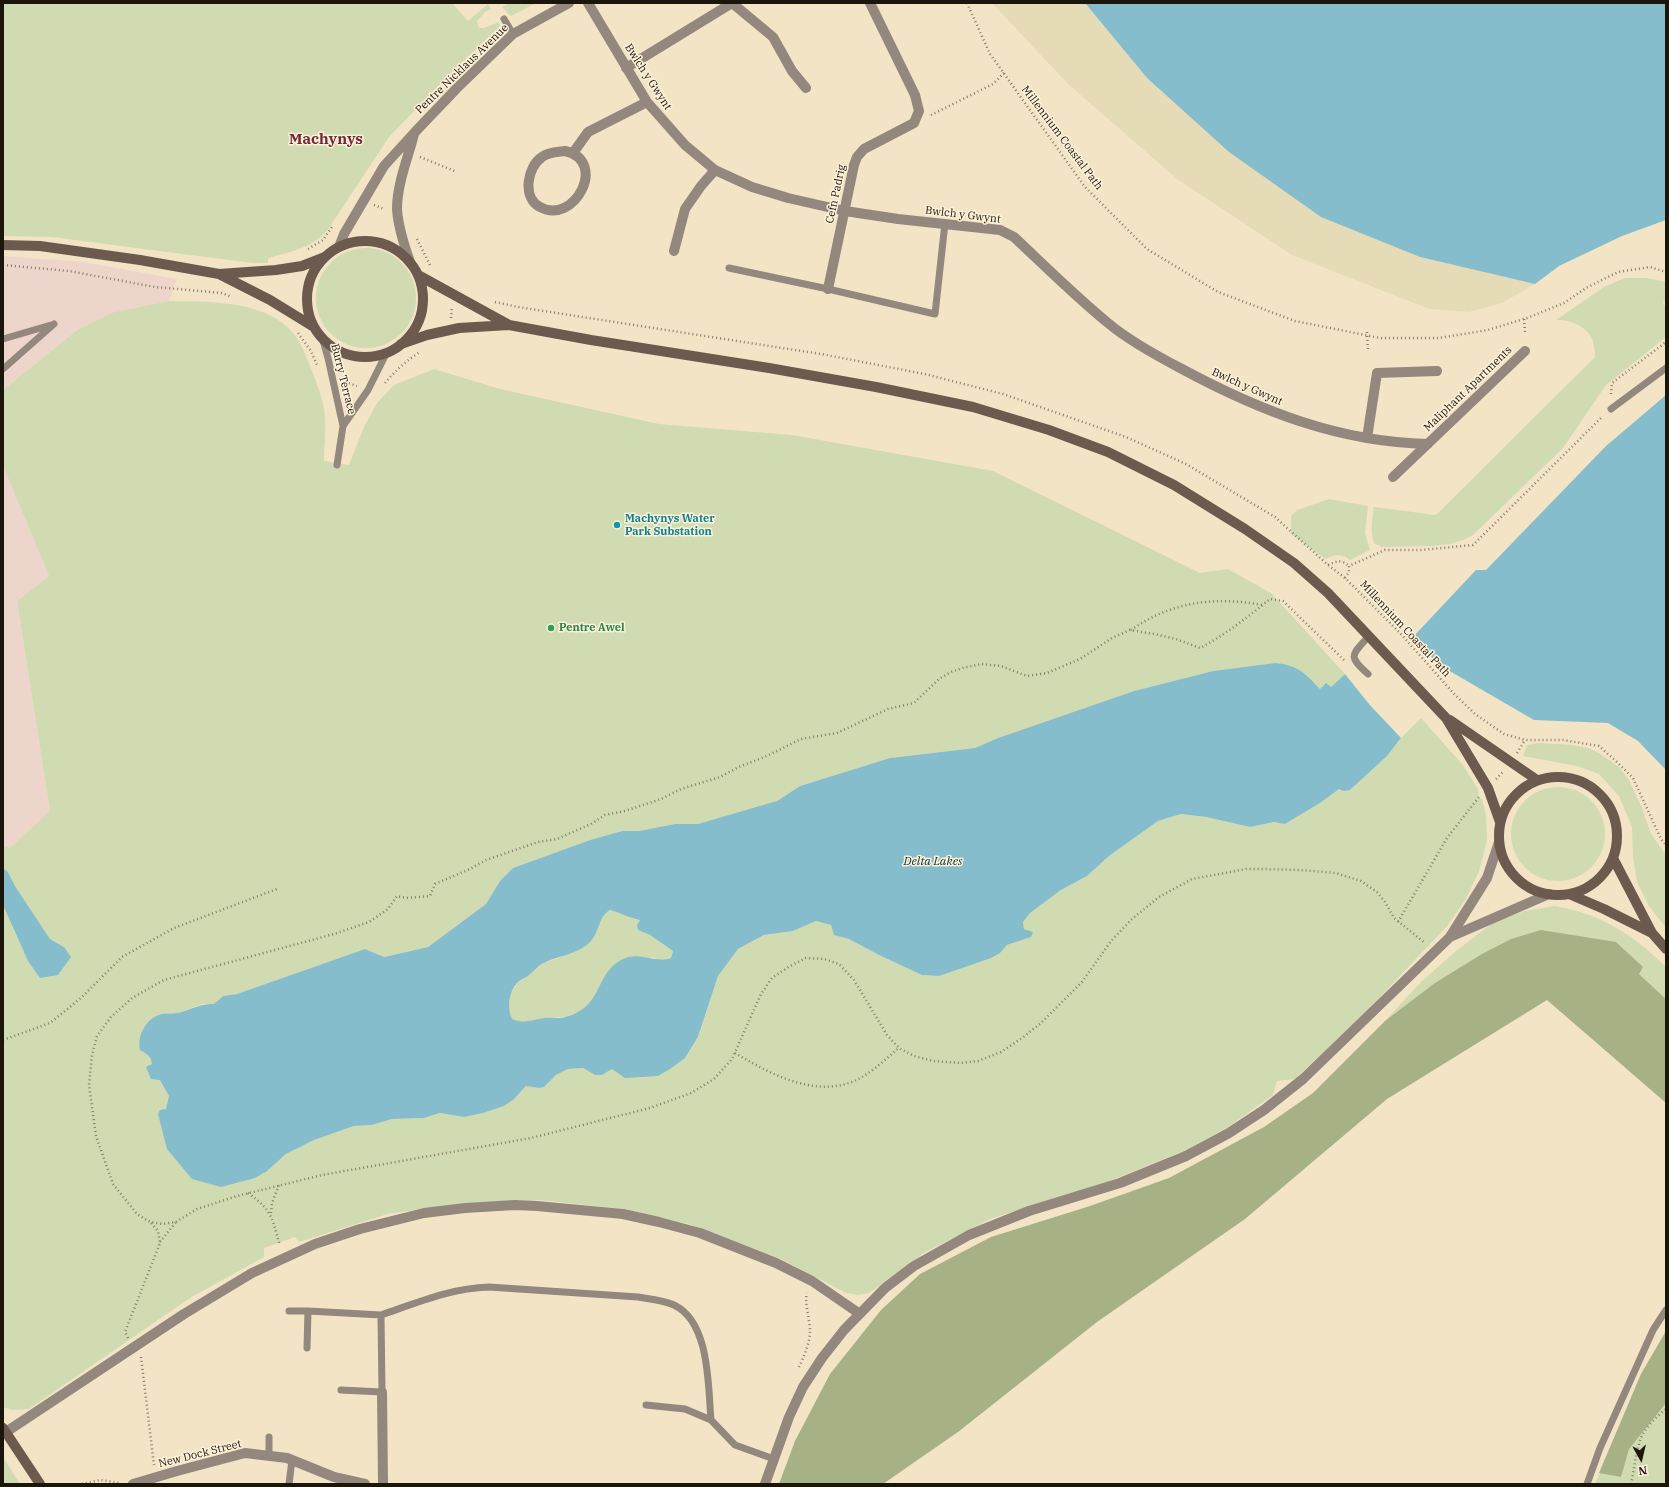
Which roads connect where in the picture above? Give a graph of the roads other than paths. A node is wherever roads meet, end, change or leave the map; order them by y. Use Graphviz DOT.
graph roads {
  1 [pos="569,3"];
  2 [pos="588,3"];
  3 [pos="732,3"];
  4 [pos="870,3"];
  5 [pos="504,19"];
  6 [pos="513,34"];
  7 [pos="626,68"];
  8 [pos="806,88"];
  9 [pos="647,102"];
  10 [pos="415,132"];
  11 [pos="574,153"];
  12 [pos="715,170"];
  13 [pos="845,211"];
  14 [pos="946,224"];
  15 [pos="3,245"];
  16 [pos="339,247"];
  17 [pos="674,250"];
  18 [pos="324,257"];
  19 [pos="410,262"];
  20 [pos="729,268"];
  21 [pos="219,274"];
  22 [pos="418,274"];
  23 [pos="828,289"];
  24 [pos="509,325"];
  25 [pos="314,326"];
  26 [pos="322,337"];
  27 [pos="3,339"];
  28 [pos="401,344"];
  29 [pos="1525,351"];
  30 [pos="387,352"];
  31 [pos="1666,368"];
  32 [pos="3,369"];
  33 [pos="1437,370"];
  34 [pos="1611,409"];
  35 [pos="343,426"];
  36 [pos="1367,438"];
  37 [pos="1428,444"];
  38 [pos="338,465"];
  39 [pos="1393,478"];
  40 [pos="1369,636"];
  41 [pos="1368,674"];
  42 [pos="1446,718"];
  43 [pos="1537,780"];
  44 [pos="1500,822"];
  45 [pos="1499,842"];
  46 [pos="1613,858"];
  47 [pos="1549,894"];
  48 [pos="1569,894"];
  49 [pos="1652,933"];
  50 [pos="1450,937"];
  51 [pos="1666,949"];
  52 [pos="1666,1310"];
  53 [pos="289,1311"];
  54 [pos="308,1311"];
  55 [pos="381,1314"];
  56 [pos="860,1314"];
  57 [pos="307,1348"];
  58 [pos="341,1390"];
  59 [pos="382,1392"];
  60 [pos="646,1405"];
  61 [pos="711,1420"];
  62 [pos="5,1430"];
  63 [pos="269,1437"];
  64 [pos="269,1456"];
  65 [pos="774,1459"];
  66 [pos="292,1460"];
  67 [pos="40,1484"];
  68 [pos="133,1484"];
  69 [pos="289,1484"];
  70 [pos="365,1484"];
  71 [pos="383,1484"];
  72 [pos="765,1484"];
  73 [pos="1587,1484"];
  1 -- 6 [label="street, Pentre Nicklaus Avenue"];
  2 -- 7 [label="street, Bwlch y Gwynt"];
  3 -- 7 [label="street"];
  3 -- 8 [label="street"];
  4 -- 13 [label="street, Cefn Padrig"];
  5 -- 6 [label="lane"];
  6 -- 10 [label="street, Pentre Nicklaus Avenue"];
  7 -- 9 [label="street, Bwlch y Gwynt"];
  9 -- 11 [label="street"];
  9 -- 12 [label="street, Bwlch y Gwynt"];
  10 -- 16 [label="street, Pentre Nicklaus Avenue"];
  10 -- 19 [label="street"];
  11 -- 11 [label="street"];
  12 -- 13 [label="street, Bwlch y Gwynt"];
  12 -- 17 [label="street"];
  13 -- 14 [label="street, Bwlch y Gwynt"];
  13 -- 23 [label="street, Cefn Padrig"];
  14 -- 23 [label="lane"];
  14 -- 36 [label="street, Bwlch y Gwynt"];
  15 -- 21 [label="main road"];
  16 -- 18 [label="main road"];
  16 -- 19 [label="main road"];
  18 -- 21 [label="main road"];
  18 -- 25 [label="main road"];
  19 -- 22 [label="main road"];
  20 -- 23 [label="lane"];
  21 -- 25 [label="main road"];
  22 -- 24 [label="main road"];
  22 -- 28 [label="main road"];
  24 -- 28 [label="main road"];
  24 -- 40 [label="main road"];
  25 -- 26 [label="main road"];
  26 -- 30 [label="main road"];
  26 -- 35 [label="lane, Burry Terrace"];
  27 -- 32 [label="lane"];
  28 -- 30 [label="main road"];
  29 -- 37 [label="street, Maliphant Apartments"];
  30 -- 35 [label="lane, Burry Terrace"];
  31 -- 34 [label="lane"];
  33 -- 36 [label="street"];
  35 -- 38 [label="lane, Burry Terrace"];
  36 -- 37 [label="street, Maliphant Apartments"];
  37 -- 39 [label="street, Maliphant Apartments"];
  40 -- 41 [label="lane"];
  40 -- 42 [label="main road"];
  42 -- 43 [label="main road"];
  42 -- 44 [label="main road"];
  43 -- 44 [label="main road"];
  43 -- 46 [label="main road"];
  44 -- 45 [label="main road"];
  45 -- 47 [label="main road"];
  45 -- 50 [label="street"];
  46 -- 48 [label="main road"];
  46 -- 49 [label="main road"];
  47 -- 48 [label="main road"];
  47 -- 50 [label="street"];
  48 -- 49 [label="main road"];
  49 -- 51 [label="main road"];
  50 -- 56 [label="street"];
  52 -- 73 [label="lane"];
  53 -- 54 [label="lane"];
  54 -- 55 [label="lane"];
  54 -- 57 [label="lane"];
  55 -- 59 [label="lane"];
  55 -- 61 [label="lane"];
  56 -- 62 [label="street"];
  56 -- 65 [label="street"];
  58 -- 59 [label="lane"];
  59 -- 71 [label="street"];
  60 -- 61 [label="lane"];
  61 -- 65 [label="lane"];
  62 -- 67 [label="main road"];
  63 -- 64 [label="lane"];
  64 -- 66 [label="street, New Dock Street"];
  64 -- 68 [label="street, New Dock Street"];
  65 -- 72 [label="street"];
  66 -- 69 [label="lane"];
  66 -- 70 [label="street, New Dock Street"];
}
